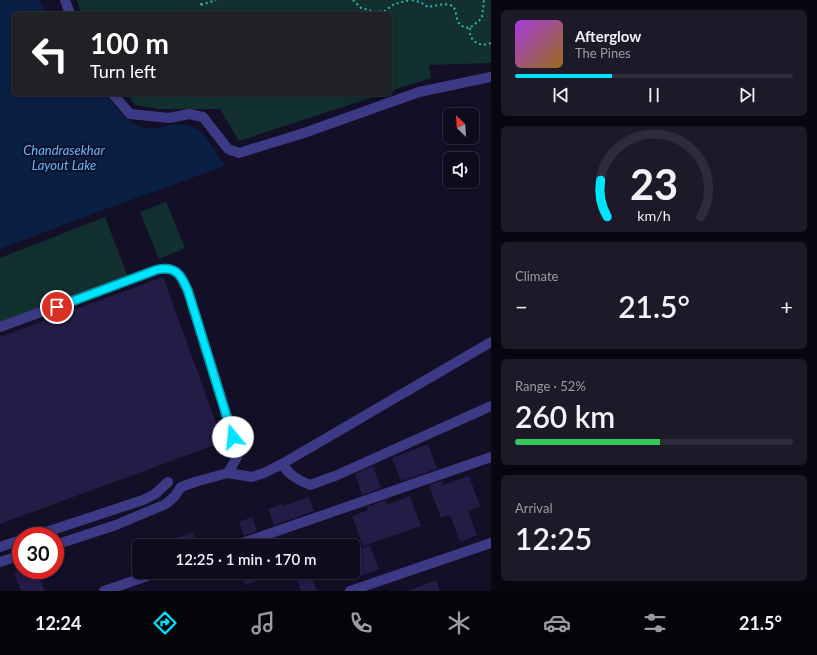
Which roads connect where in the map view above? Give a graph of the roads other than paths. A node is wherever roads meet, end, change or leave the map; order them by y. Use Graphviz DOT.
graph roads {
  1 [pos="65,0"];
  2 [pos="69,12"];
  3 [pos="491,77"];
  4 [pos="115,96"];
  5 [pos="0,328"];
  6 [pos="491,342"];
  7 [pos="491,406"];
  8 [pos="491,457"];
  9 [pos="282,464"];
  10 [pos="228,473"];
  11 [pos="168,482"];
  12 [pos="61,527"];
  13 [pos="254,539"];
  14 [pos="64,541"];
  15 [pos="12,543"];
  16 [pos="491,543"];
  17 [pos="0,547"];
  18 [pos="12,558"];
  19 [pos="0,562"];
  20 [pos="139,579"];
  21 [pos="369,588"];
  22 [pos="104,591"];
  23 [pos="350,591"];
  1 -- 2 [label="street"];
  3 -- 4 [label="street"];
  5 -- 10 [label="street"];
  6 -- 9 [label="street"];
  7 -- 9 [label="street"];
  8 -- 13 [label="street"];
  9 -- 10 [label="street"];
  10 -- 14 [label="street"];
  11 -- 12 [label="street"];
  15 -- 17 [label="street"];
  16 -- 21 [label="street"];
  18 -- 19 [label="street"];
  20 -- 22 [label="street"];
  21 -- 23 [label="street"];
}
